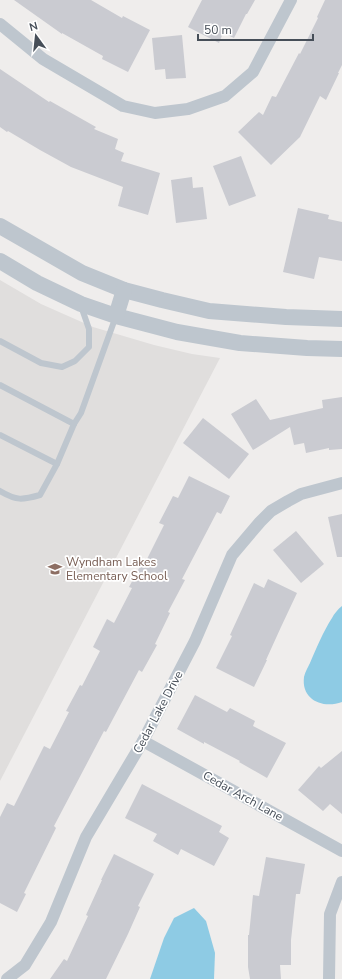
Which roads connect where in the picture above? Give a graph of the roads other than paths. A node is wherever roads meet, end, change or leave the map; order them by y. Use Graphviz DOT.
graph roads {
  1 [pos="290,0"];
  2 [pos="0,24"];
  3 [pos="0,226"];
  4 [pos="0,261"];
  5 [pos="124,290"];
  6 [pos="81,304"];
  7 [pos="116,316"];
  8 [pos="342,319"];
  9 [pos="0,341"];
  10 [pos="342,349"];
  11 [pos="0,385"];
  12 [pos="74,424"];
  13 [pos="0,435"];
  14 [pos="57,464"];
  15 [pos="342,483"];
  16 [pos="0,491"];
  17 [pos="143,741"];
  18 [pos="342,851"];
  19 [pos="342,882"];
  20 [pos="7,979"];
  21 [pos="329,979"];
  1 -- 2 [label="street"];
  3 -- 5 [label="street"];
  4 -- 6 [label="street"];
  5 -- 7 [label="street"];
  5 -- 8 [label="street"];
  6 -- 7 [label="street"];
  6 -- 9 [label="lane"];
  7 -- 10 [label="street"];
  7 -- 12 [label="lane"];
  11 -- 12 [label="lane"];
  12 -- 14 [label="lane"];
  13 -- 14 [label="lane"];
  14 -- 16 [label="lane"];
  15 -- 17 [label="street, Cedar Lake Drive"];
  17 -- 18 [label="street, Cedar Arch Lane"];
  17 -- 20 [label="street, Cedar Lake Drive"];
  19 -- 21 [label="street"];
}
